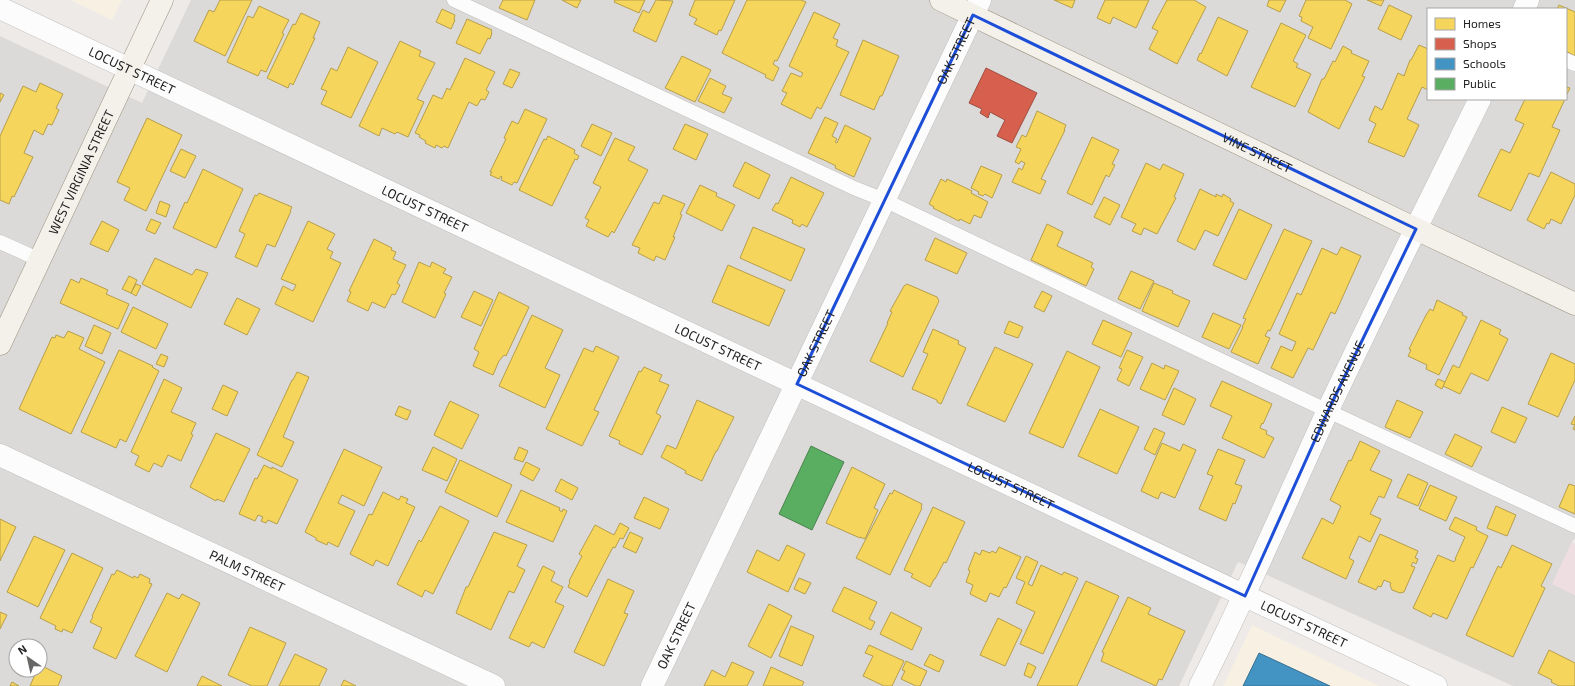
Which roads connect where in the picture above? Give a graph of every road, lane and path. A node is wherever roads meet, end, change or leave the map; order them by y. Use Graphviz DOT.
graph roads {
  1 [pos="162,0"];
  2 [pos="454,0"];
  3 [pos="941,0"];
  4 [pos="0,8"];
  5 [pos="976,8"];
  6 [pos="128,68"];
  7 [pos="1480,100"];
  8 [pos="884,200"];
  9 [pos="1416,229"];
  10 [pos="0,242"];
  11 [pos="40,260"];
  12 [pos="1575,304"];
  13 [pos="0,344"];
  14 [pos="796,384"];
  15 [pos="1328,411"];
  16 [pos="0,455"];
  17 [pos="1575,526"];
  18 [pos="1245,596"];
  19 [pos="494,686"];
  20 [pos="652,686"];
  21 [pos="1200,686"];
  22 [pos="1436,686"];
  1 -- 6 [label="main road, WEST VIRGINIA STREET"];
  2 -- 8 [label="lane"];
  3 -- 5 [label="main road, VINE STREET"];
  4 -- 6 [label="street, LOCUST STREET"];
  5 -- 8 [label="street, OAK STREET"];
  5 -- 9 [label="main road, VINE STREET"];
  6 -- 11 [label="main road, WEST VIRGINIA STREET"];
  6 -- 14 [label="street, LOCUST STREET"];
  7 -- 9 [label="street, EDWARDS AVENUE"];
  8 -- 14 [label="street, OAK STREET"];
  8 -- 15 [label="lane"];
  9 -- 12 [label="main road, VINE STREET"];
  9 -- 15 [label="street, EDWARDS AVENUE"];
  10 -- 11 [label="lane"];
  11 -- 13 [label="main road, WEST VIRGINIA STREET"];
  14 -- 18 [label="street, LOCUST STREET"];
  14 -- 20 [label="street, OAK STREET"];
  15 -- 17 [label="lane"];
  15 -- 18 [label="street, EDWARDS AVENUE"];
  16 -- 19 [label="street, PALM STREET"];
  18 -- 21 [label="street, EDWARDS AVENUE"];
  18 -- 22 [label="street, LOCUST STREET"];
}
